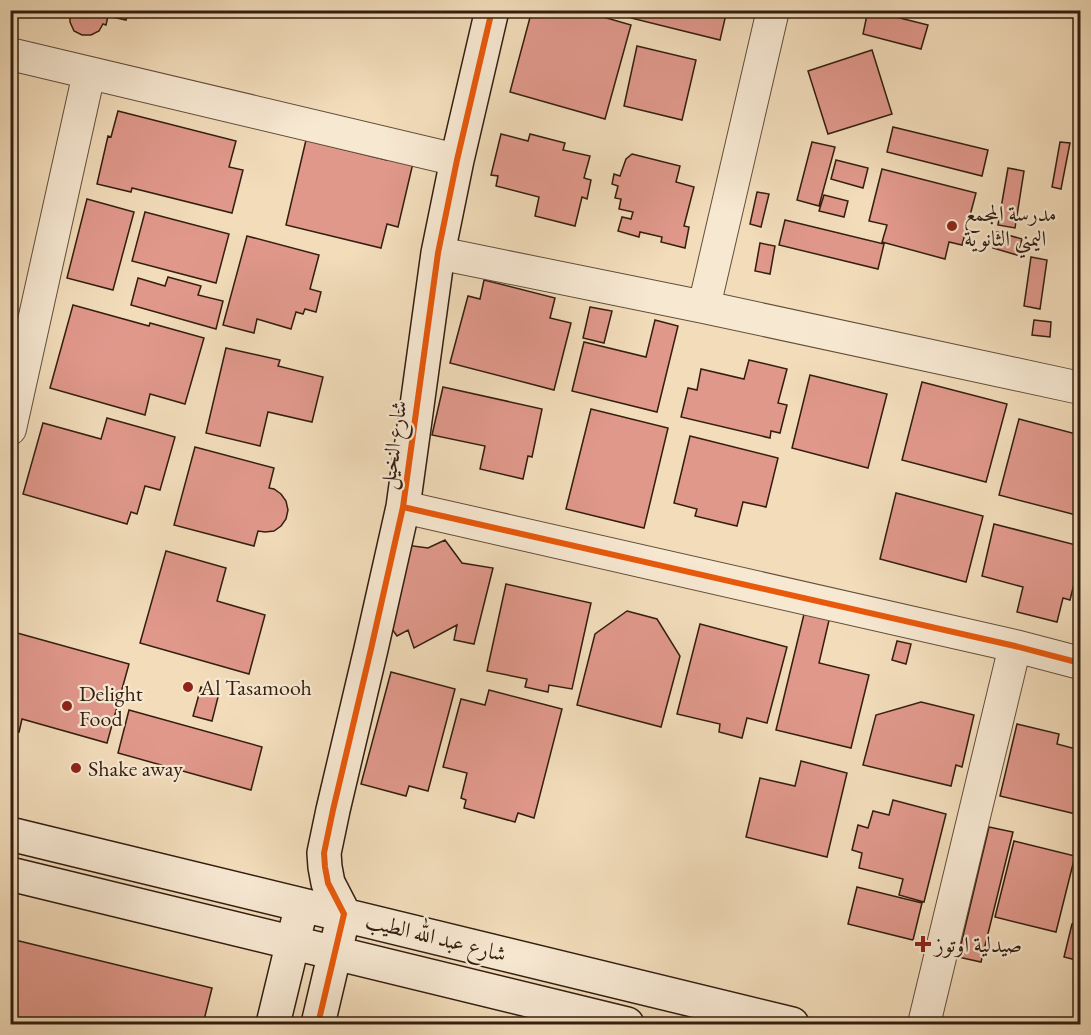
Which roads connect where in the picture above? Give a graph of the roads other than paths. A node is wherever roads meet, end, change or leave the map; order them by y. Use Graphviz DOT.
graph roads {
  1 [pos="492,10"];
  2 [pos="773,10"];
  3 [pos="10,54"];
  4 [pos="89,73"];
  5 [pos="457,160"];
  6 [pos="438,253"];
  7 [pos="704,307"];
  8 [pos="17,374"];
  9 [pos="1080,388"];
  10 [pos="10,429"];
  11 [pos="403,507"];
  12 [pos="1015,646"];
  13 [pos="1080,663"];
  14 [pos="10,834"];
  15 [pos="10,874"];
  16 [pos="328,883"];
  17 [pos="302,904"];
  18 [pos="344,914"];
  19 [pos="293,943"];
  20 [pos="335,953"];
  21 [pos="273,1024"];
  22 [pos="318,1024"];
  23 [pos="627,1024"];
  24 [pos="792,1024"];
  25 [pos="924,1024"];
  1 -- 5 [label="main road, شارع النخيل"];
  2 -- 7 [label="street"];
  3 -- 4 [label="street"];
  4 -- 5 [label="street"];
  4 -- 8 [label="street"];
  5 -- 6 [label="main road, شارع النخيل"];
  6 -- 7 [label="street"];
  6 -- 11 [label="main road, شارع النخيل"];
  7 -- 9 [label="street"];
  8 -- 10 [label="street"];
  11 -- 12 [label="street"];
  11 -- 16 [label="main road, شارع النخيل"];
  12 -- 13 [label="street"];
  12 -- 25 [label="street"];
  14 -- 17 [label="main road, شارع عبد الله الطيب"];
  15 -- 19 [label="main road, شارع عبد الله الطيب"];
  16 -- 17 [label="main road"];
  16 -- 18 [label="main road, شارع النخيل"];
  17 -- 18 [label="main road, شارع عبد الله الطيب"];
  17 -- 19 [label="main road"];
  18 -- 20 [label="main road"];
  18 -- 24 [label="main road, شارع عبد الله الطيب"];
  19 -- 20 [label="main road, شارع عبد الله الطيب"];
  19 -- 21 [label="main road"];
  20 -- 22 [label="main road"];
  20 -- 23 [label="main road, شارع عبد الله الطيب"];
}
